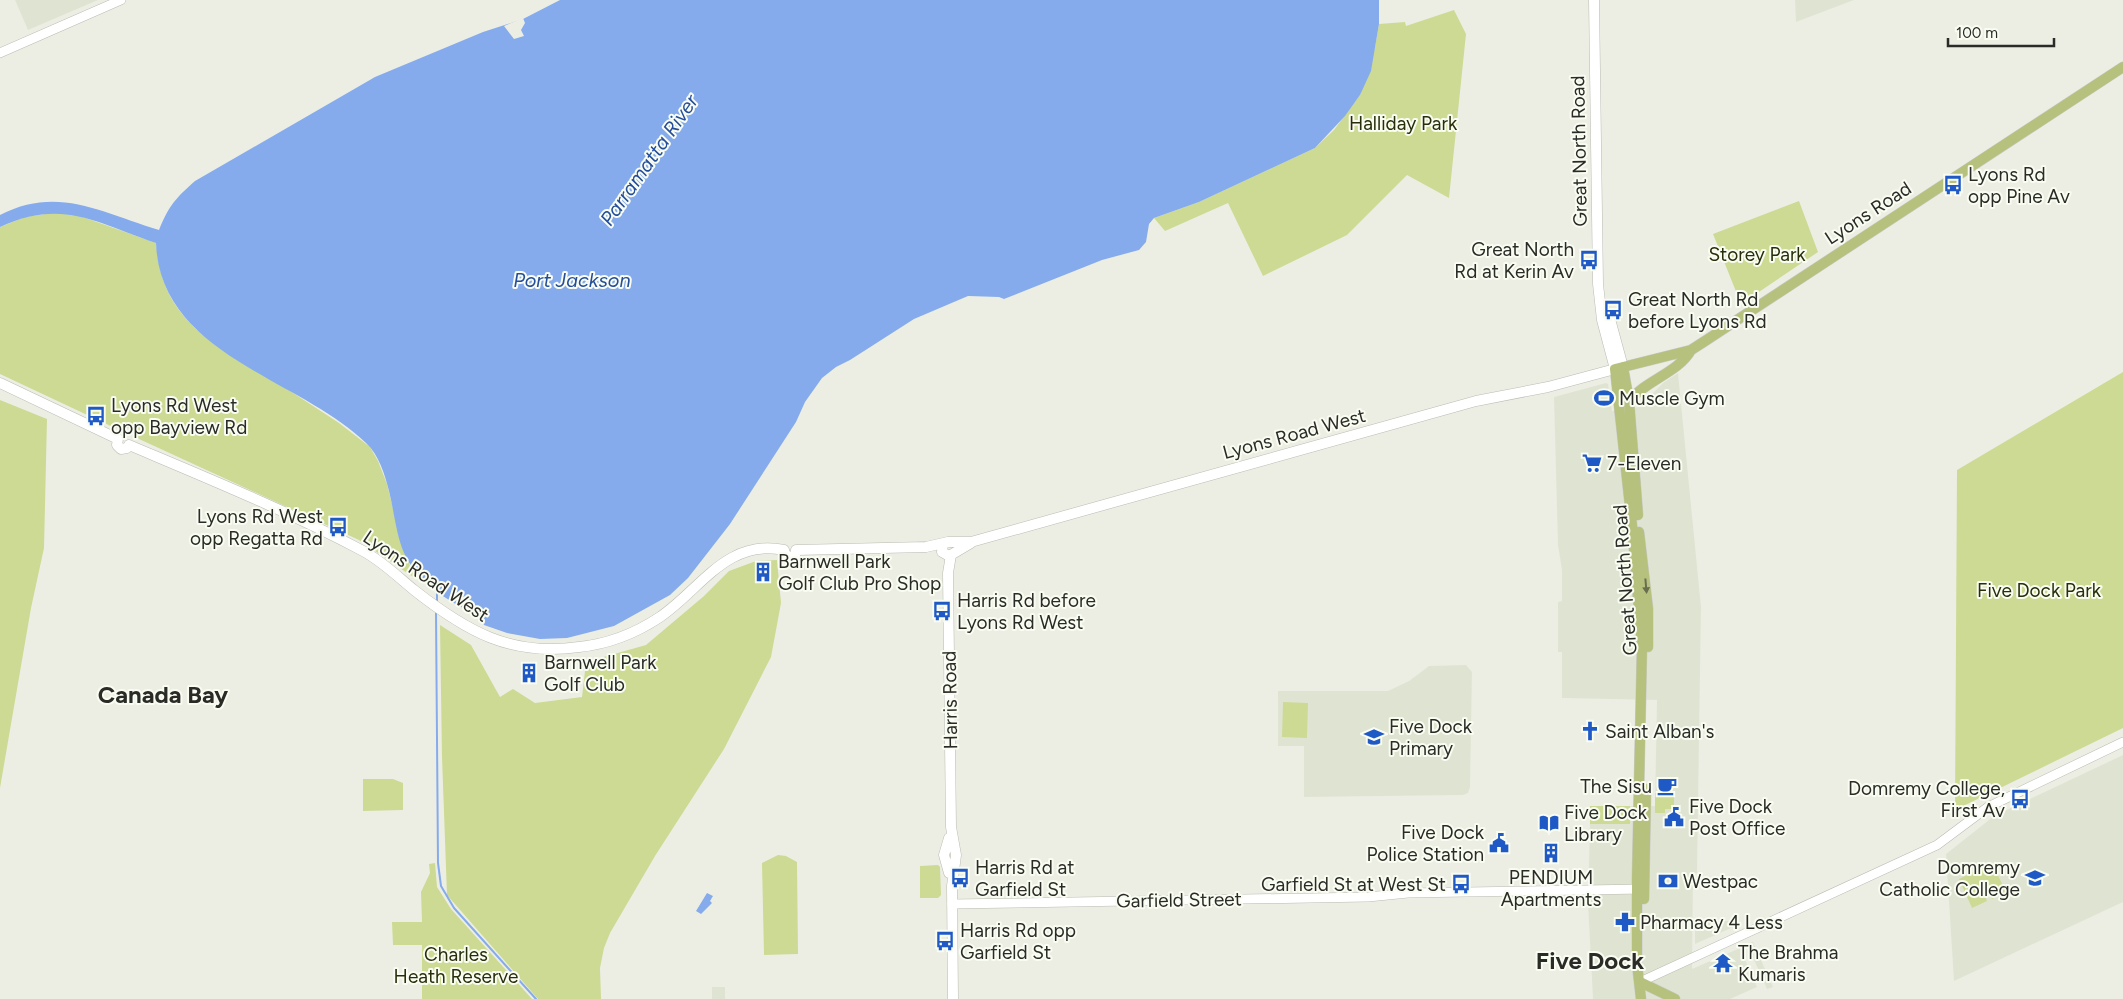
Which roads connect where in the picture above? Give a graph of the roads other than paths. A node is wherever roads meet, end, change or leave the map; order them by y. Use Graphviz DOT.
graph roads {
  1 [pos="121,0"];
  2 [pos="1594,0"];
  3 [pos="0,53"];
  4 [pos="2123,66"];
  5 [pos="1691,350"];
  6 [pos="1619,368"];
  7 [pos="0,384"];
  8 [pos="1629,400"];
  9 [pos="948,550"];
  10 [pos="2123,742"];
  11 [pos="1642,889"];
  12 [pos="952,904"];
  13 [pos="1640,982"];
  14 [pos="953,999"];
  15 [pos="1640,999"];
  16 [pos="1674,999"];
  1 -- 3 [label="street"];
  2 -- 6 [label="main road, Great North Road"];
  4 -- 5 [label="main road, Lyons Road"];
  5 -- 6 [label="main road, Lyons Road"];
  5 -- 8 [label="main road"];
  6 -- 8 [label="main road, Great North Road"];
  6 -- 9 [label="main road, Lyons Road West"];
  6 -- 11 [label="main road, Great North Road"];
  7 -- 9 [label="main road, Lyons Road West"];
  8 -- 11 [label="main road, Great North Road, one-way"];
  9 -- 12 [label="main road, Harris Road"];
  10 -- 13 [label="street"];
  11 -- 12 [label="street, Garfield Street"];
  11 -- 13 [label="main road, Great North Road"];
  12 -- 14 [label="main road, Harris Road"];
  13 -- 15 [label="main road, Great North Road"];
  13 -- 16 [label="main road"];
}
